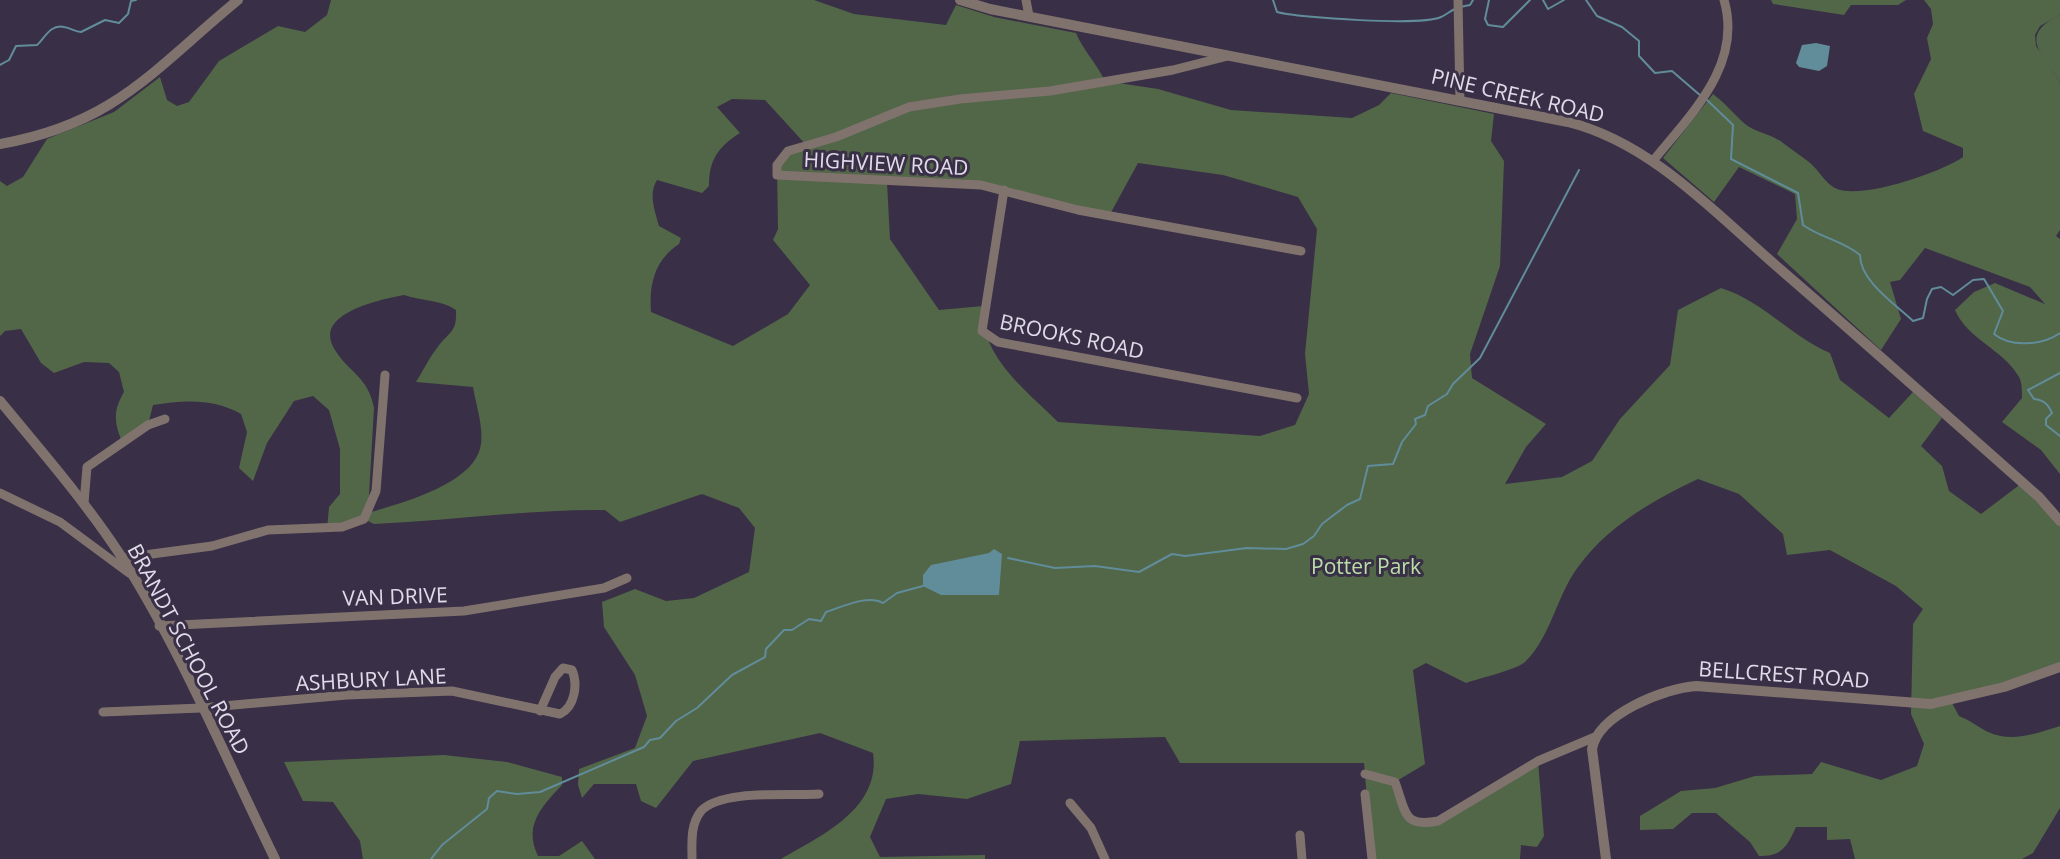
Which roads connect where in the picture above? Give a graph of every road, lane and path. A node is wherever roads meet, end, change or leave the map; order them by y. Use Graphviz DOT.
graph roads {
  1 [pos="238,0"];
  2 [pos="960,0"];
  3 [pos="1026,0"];
  4 [pos="1458,0"];
  5 [pos="1724,0"];
  6 [pos="1029,16"];
  7 [pos="1230,56"];
  8 [pos="1460,101"];
  9 [pos="0,144"];
  10 [pos="1653,161"];
  11 [pos="1004,190"];
  12 [pos="1301,251"];
  13 [pos="385,376"];
  14 [pos="1297,398"];
  15 [pos="0,401"];
  16 [pos="165,419"];
  17 [pos="0,493"];
  18 [pos="84,503"];
  19 [pos="2060,521"];
  20 [pos="122,558"];
  21 [pos="131,574"];
  22 [pos="627,578"];
  23 [pos="159,626"];
  24 [pos="2060,667"];
  25 [pos="201,708"];
  26 [pos="540,711"];
  27 [pos="103,712"];
  28 [pos="1595,737"];
  29 [pos="1365,774"];
  30 [pos="819,794"];
  31 [pos="1365,794"];
  32 [pos="1070,803"];
  33 [pos="1300,835"];
  34 [pos="275,859"];
  35 [pos="692,859"];
  36 [pos="1105,859"];
  37 [pos="1302,859"];
  38 [pos="1372,859"];
  39 [pos="1606,859"];
  1 -- 9 [label="street"];
  2 -- 6 [label="street, PINE CREEK ROAD"];
  3 -- 6 [label="street"];
  4 -- 8 [label="street"];
  5 -- 10 [label="street"];
  6 -- 7 [label="street, PINE CREEK ROAD"];
  7 -- 8 [label="street, PINE CREEK ROAD"];
  7 -- 11 [label="street, HIGHVIEW ROAD"];
  8 -- 10 [label="street, PINE CREEK ROAD"];
  10 -- 19 [label="street, PINE CREEK ROAD"];
  11 -- 12 [label="street, HIGHVIEW ROAD"];
  11 -- 14 [label="street, BROOKS ROAD"];
  13 -- 20 [label="street"];
  15 -- 18 [label="street, BRANDT SCHOOL ROAD"];
  16 -- 18 [label="street"];
  17 -- 21 [label="street"];
  18 -- 20 [label="street, BRANDT SCHOOL ROAD"];
  20 -- 21 [label="street, BRANDT SCHOOL ROAD"];
  21 -- 23 [label="street, BRANDT SCHOOL ROAD"];
  22 -- 23 [label="street, VAN DRIVE"];
  23 -- 25 [label="street, BRANDT SCHOOL ROAD"];
  24 -- 28 [label="street, BELLCREST ROAD"];
  25 -- 26 [label="street, ASHBURY LANE"];
  25 -- 27 [label="street, ASHBURY LANE"];
  25 -- 34 [label="street, BRANDT SCHOOL ROAD"];
  26 -- 26 [label="street, ASHBURY LANE"];
  28 -- 29 [label="street"];
  28 -- 39 [label="street"];
  30 -- 35 [label="street"];
  31 -- 38 [label="street"];
  32 -- 36 [label="street"];
  33 -- 37 [label="street"];
}
